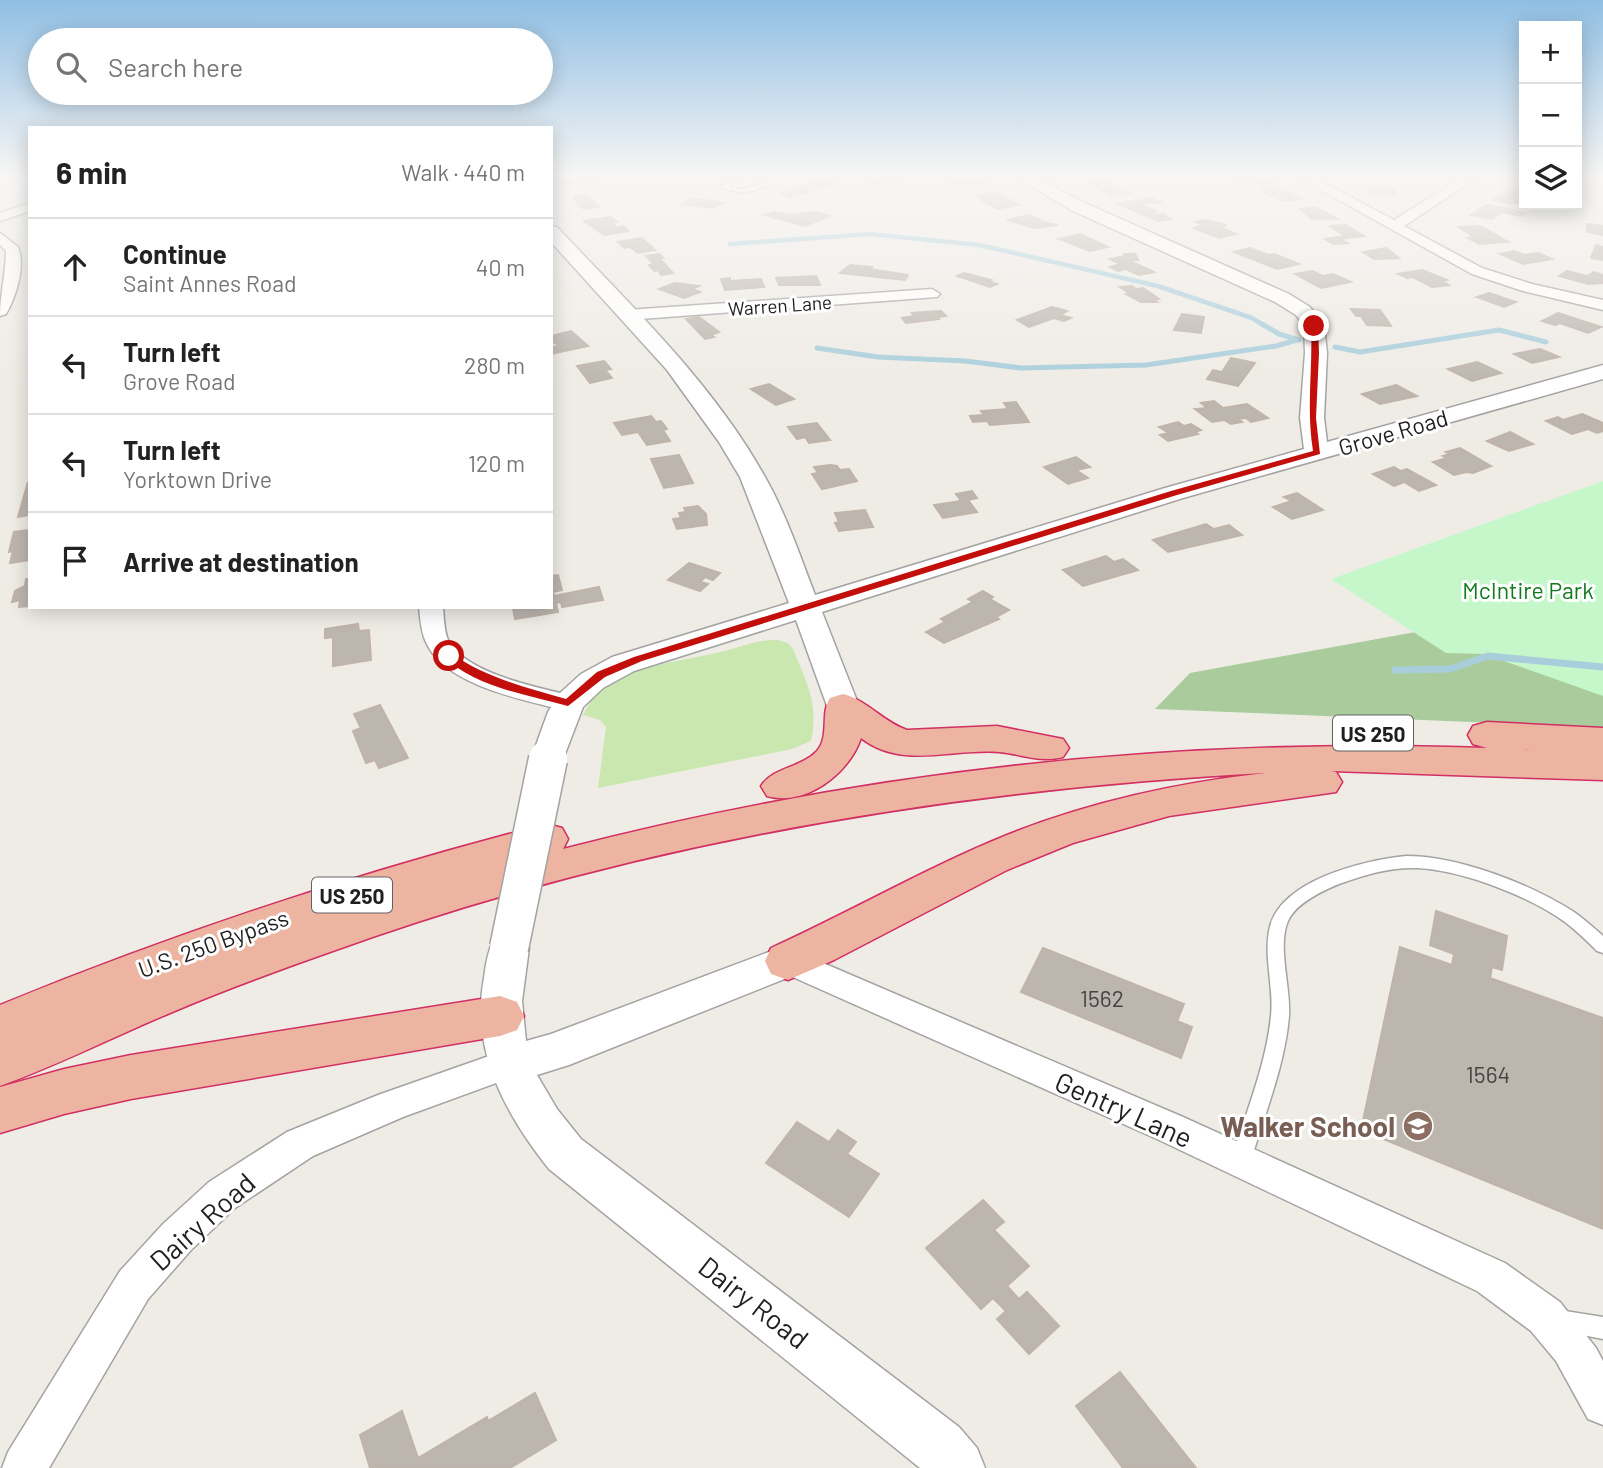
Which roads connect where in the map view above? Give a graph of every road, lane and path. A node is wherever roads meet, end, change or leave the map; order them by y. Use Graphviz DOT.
graph roads {
  1 [pos="11,248"];
  2 [pos="566,248"];
  3 [pos="1170,248"];
  4 [pos="1431,248"];
  5 [pos="932,294"];
  6 [pos="1603,304"];
  7 [pos="20,305"];
  8 [pos="1,309"];
  9 [pos="627,315"];
  10 [pos="1603,372"];
  11 [pos="1317,453"];
  12 [pos="431,609"];
  13 [pos="805,609"];
  14 [pos="568,703"];
  15 [pos="843,706"];
  16 [pos="1603,741"];
  17 [pos="1049,748"];
  18 [pos="1603,767"];
  19 [pos="1603,777"];
  20 [pos="781,786"];
  21 [pos="711,813"];
  22 [pos="1603,946"];
  23 [pos="509,948"];
  24 [pos="788,961"];
  25 [pos="500,1016"];
  26 [pos="0,1027"];
  27 [pos="0,1064"];
  28 [pos="509,1064"];
  29 [pos="0,1110"];
  30 [pos="1241,1160"];
  31 [pos="1551,1320"];
  32 [pos="1603,1328"];
  33 [pos="1603,1404"];
  34 [pos="24,1468"];
  35 [pos="957,1468"];
  1 -- 8 [label="street"];
  2 -- 9 [label="street"];
  3 -- 11 [label="street"];
  4 -- 6 [label="street"];
  5 -- 9 [label="street, Warren Lane"];
  7 -- 8 [label="street"];
  9 -- 13 [label="street"];
  10 -- 11 [label="street, Grove Road"];
  11 -- 13 [label="street, Grove Road"];
  12 -- 14 [label="street"];
  13 -- 14 [label="street, Grove Road"];
  13 -- 15 [label="street"];
  14 -- 23 [label="street, Grove Road, bridge"];
  15 -- 17 [label="highway"];
  15 -- 20 [label="highway"];
  16 -- 17 [label="highway, US 250"];
  17 -- 20 [label="highway, US 250"];
  18 -- 21 [label="highway, US 250"];
  19 -- 24 [label="highway"];
  20 -- 21 [label="highway, US 250"];
  21 -- 26 [label="highway, U.S. 250 Bypass / US 250"];
  21 -- 27 [label="highway, U.S. 250 Bypass / US 250"];
  22 -- 30 [label="lane"];
  23 -- 25 [label="street, Dairy Road"];
  24 -- 28 [label="street"];
  24 -- 30 [label="street, Gentry Lane"];
  25 -- 28 [label="street, Dairy Road"];
  25 -- 29 [label="highway"];
  28 -- 34 [label="street, Dairy Road"];
  28 -- 35 [label="street, Dairy Road"];
  30 -- 31 [label="street, Gentry Lane"];
  31 -- 32 [label="lane"];
  31 -- 33 [label="street, Gentry Lane"];
}
